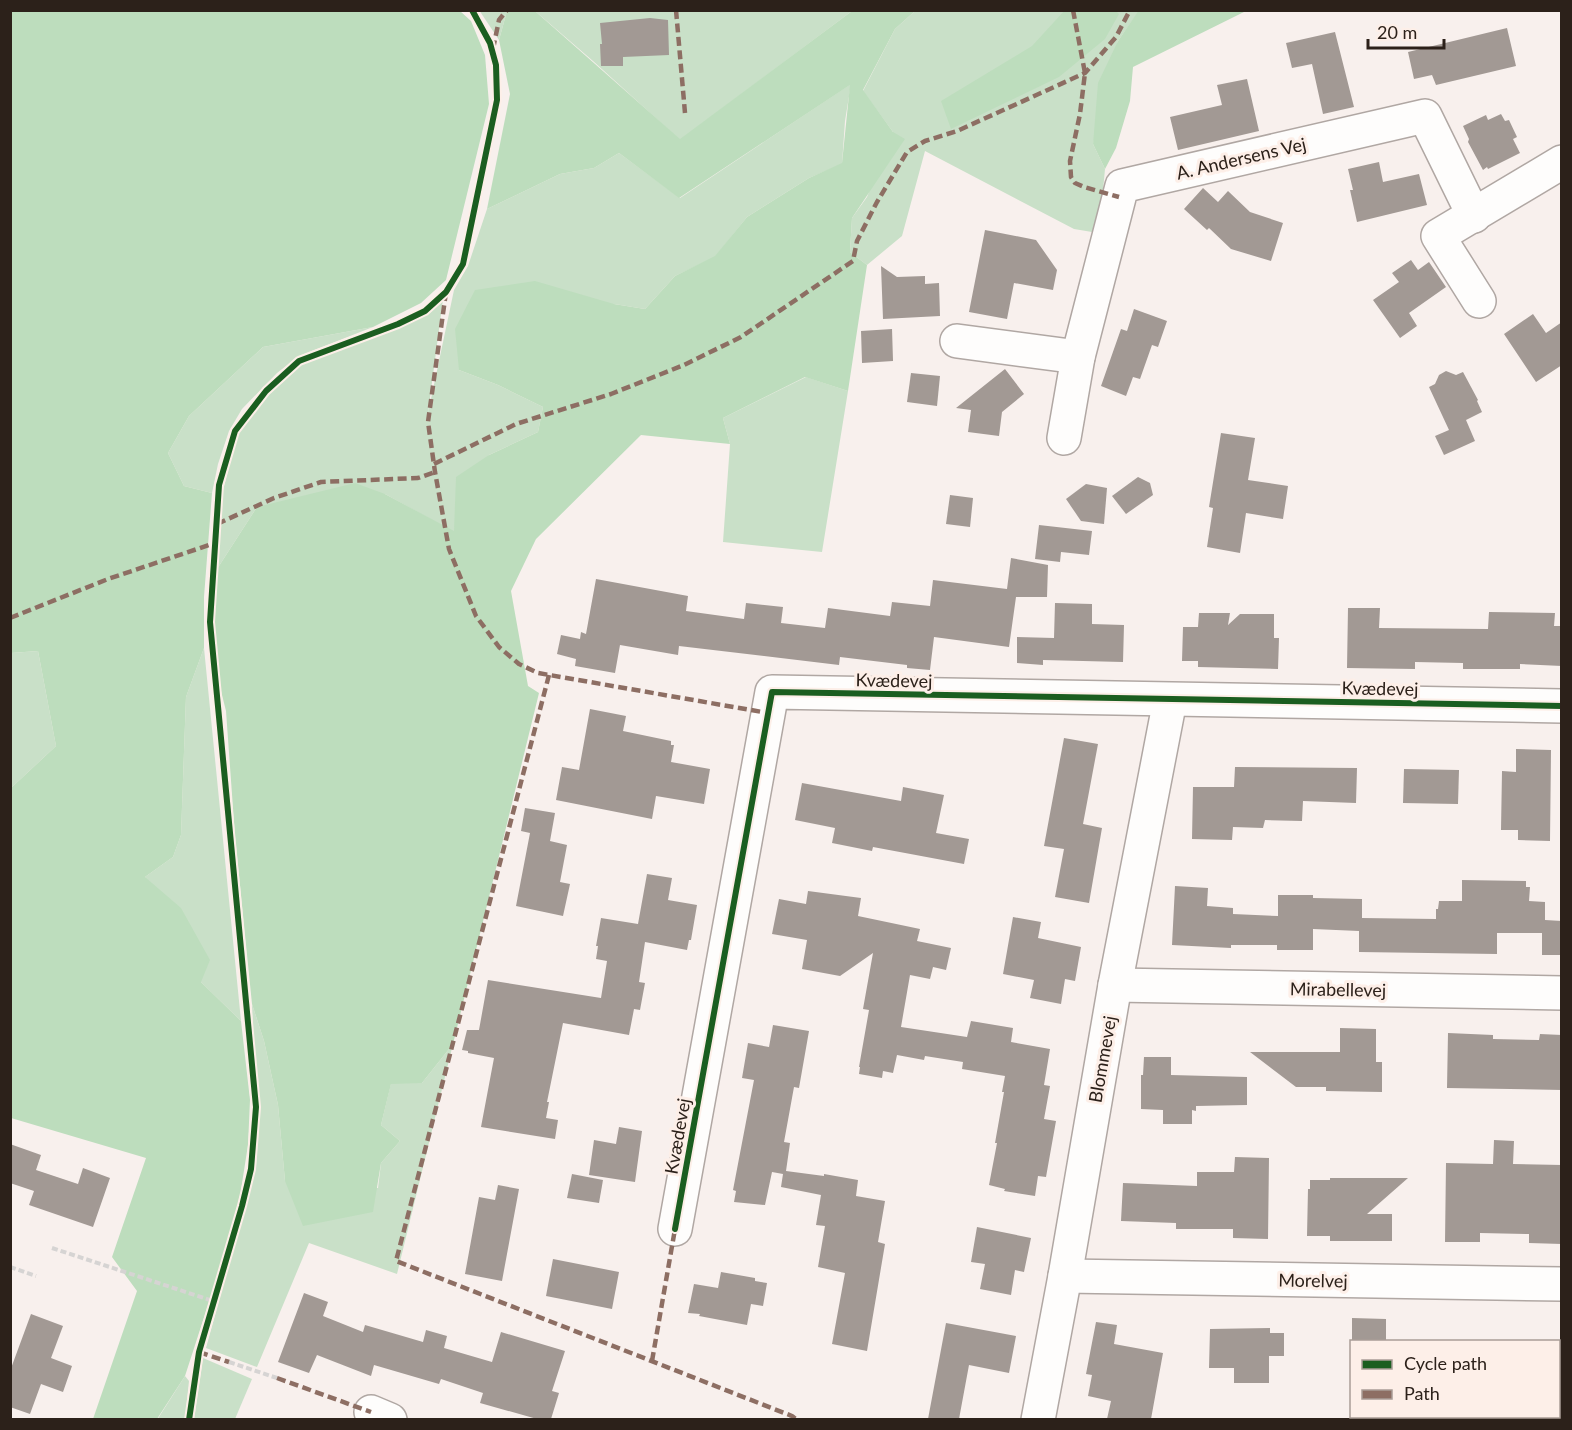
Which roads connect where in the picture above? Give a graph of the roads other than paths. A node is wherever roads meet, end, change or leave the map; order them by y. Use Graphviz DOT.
graph roads {
  1 [pos="1562,162"];
  2 [pos="1474,216"];
  3 [pos="1479,301"];
  4 [pos="957,341"];
  5 [pos="1078,357"];
  6 [pos="1064,438"];
  7 [pos="1170,700"];
  8 [pos="1562,706"];
  9 [pos="1114,985"];
  10 [pos="1562,993"];
  11 [pos="675,1228"];
  12 [pos="1065,1276"];
  13 [pos="1562,1284"];
  14 [pos="1038,1419"];
  1 -- 2 [label="street"];
  2 -- 3 [label="street"];
  2 -- 5 [label="street, A. Andersens Vej"];
  4 -- 5 [label="street"];
  5 -- 6 [label="street, A. Andersens Vej"];
  7 -- 8 [label="street, Kvædevej"];
  7 -- 9 [label="street, Blommevej"];
  7 -- 11 [label="street, Kvædevej"];
  9 -- 10 [label="street, Mirabellevej"];
  9 -- 12 [label="street, Blommevej"];
  12 -- 13 [label="street, Morelvej"];
  12 -- 14 [label="street, Blommevej"];
}
